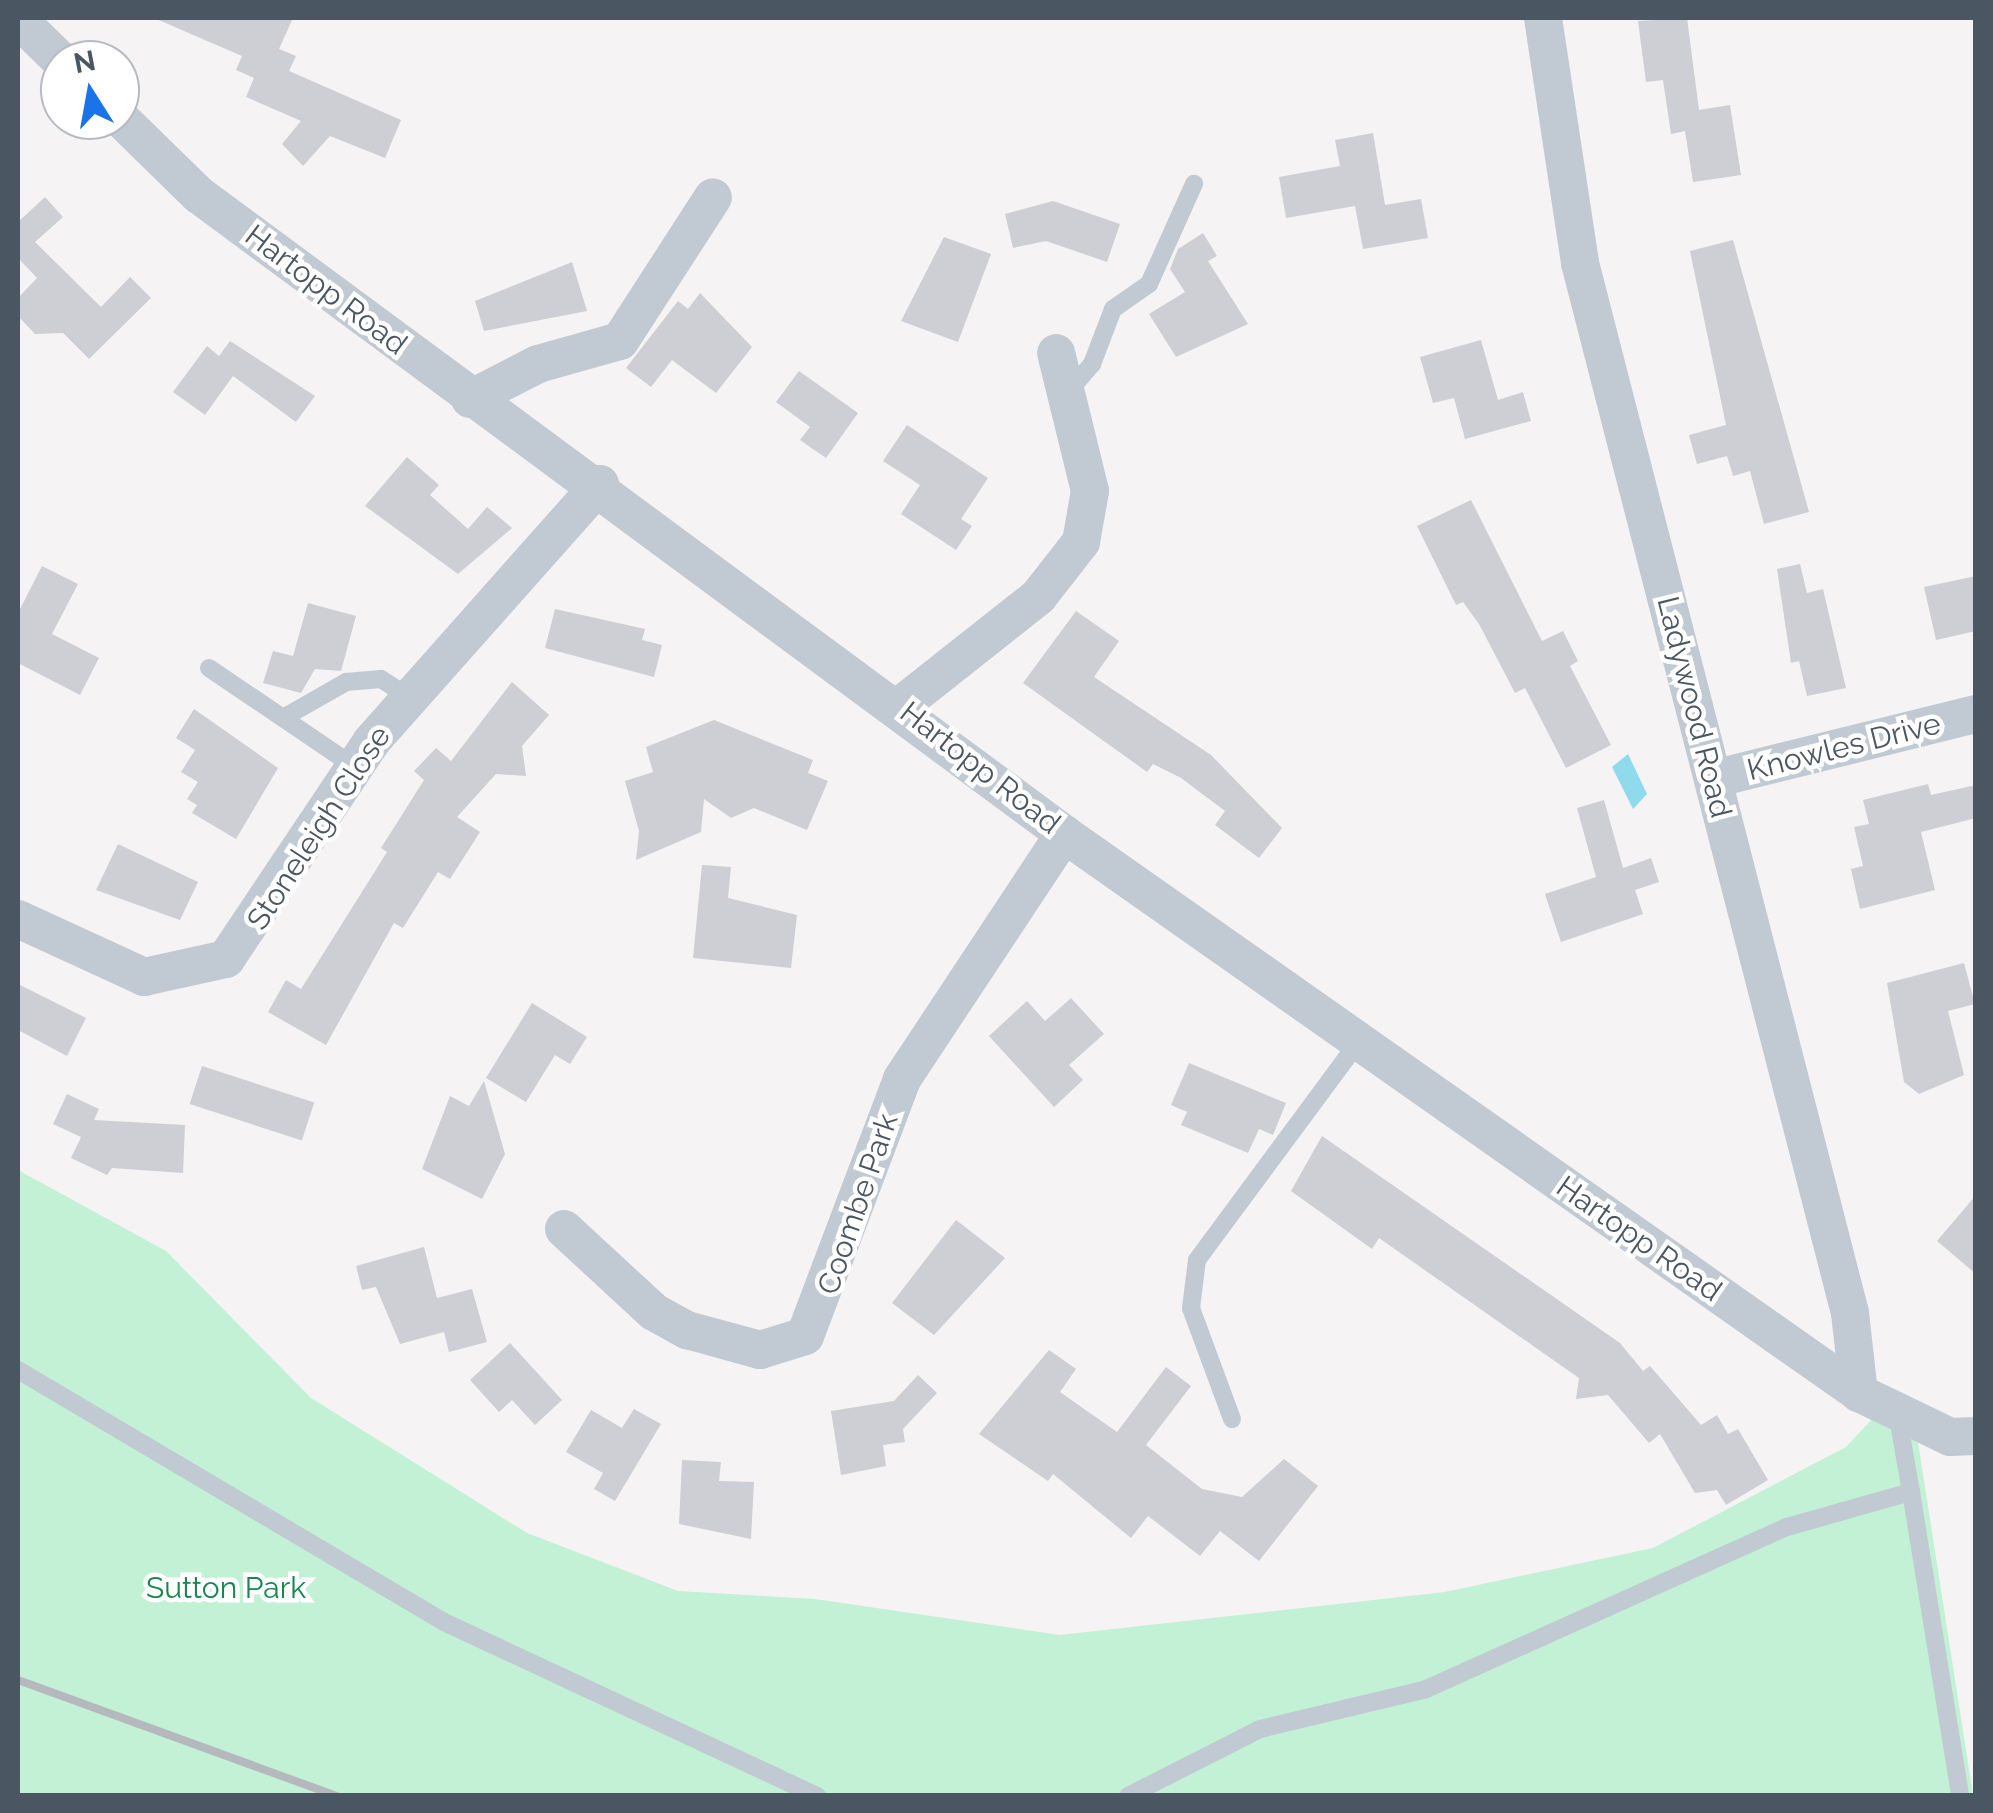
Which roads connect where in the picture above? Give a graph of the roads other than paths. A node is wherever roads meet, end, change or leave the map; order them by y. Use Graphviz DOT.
graph roads {
  1 [pos="1543,18"];
  2 [pos="18,19"];
  3 [pos="40,40"];
  4 [pos="140,137"];
  5 [pos="1194,184"];
  6 [pos="713,198"];
  7 [pos="1056,353"];
  8 [pos="1066,394"];
  9 [pos="470,399"];
  10 [pos="600,484"];
  11 [pos="208,668"];
  12 [pos="410,698"];
  13 [pos="900,706"];
  14 [pos="1976,714"];
  15 [pos="283,718"];
  16 [pos="354,766"];
  17 [pos="1713,780"];
  18 [pos="1064,834"];
  19 [pos="18,919"];
  20 [pos="1359,1041"];
  21 [pos="564,1229"];
  22 [pos="18,1370"];
  23 [pos="1859,1394"];
  24 [pos="1897,1411"];
  25 [pos="1232,1419"];
  26 [pos="1976,1436"];
  27 [pos="1910,1492"];
  28 [pos="817,1796"];
  29 [pos="1128,1796"];
  30 [pos="1960,1796"];
  1 -- 17 [label="street, Ladywood Road"];
  2 -- 3 [label="street"];
  4 -- 9 [label="street, Hartopp Road"];
  5 -- 8 [label="lane"];
  6 -- 9 [label="street"];
  7 -- 8 [label="street"];
  8 -- 13 [label="street"];
  9 -- 10 [label="street, Hartopp Road"];
  10 -- 12 [label="street, Stoneleigh Close"];
  10 -- 13 [label="street, Hartopp Road"];
  11 -- 15 [label="lane"];
  12 -- 15 [label="lane"];
  12 -- 16 [label="street, Stoneleigh Close"];
  13 -- 18 [label="street, Hartopp Road"];
  14 -- 17 [label="street, Knowles Drive"];
  15 -- 16 [label="lane"];
  16 -- 19 [label="street, Stoneleigh Close"];
  17 -- 23 [label="street, Ladywood Road"];
  18 -- 20 [label="street, Hartopp Road"];
  18 -- 21 [label="street, Coombe Park"];
  20 -- 23 [label="street, Hartopp Road"];
  20 -- 25 [label="lane"];
  22 -- 28 [label="lane"];
  23 -- 24 [label="street, Hartopp Road"];
  24 -- 26 [label="street, Hartopp Road"];
  24 -- 27 [label="lane"];
  27 -- 29 [label="lane"];
  27 -- 30 [label="lane"];
}
